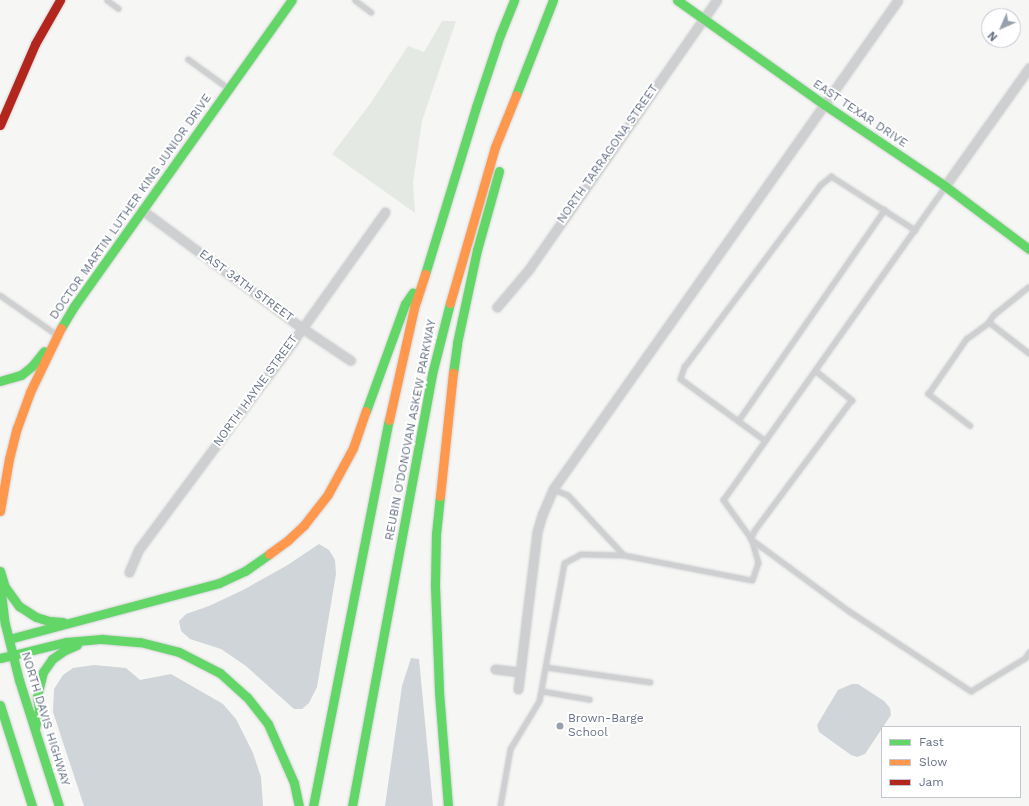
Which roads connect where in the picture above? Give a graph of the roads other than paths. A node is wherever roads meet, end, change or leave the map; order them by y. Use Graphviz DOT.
graph roads {
  1 [pos="60,0"];
  2 [pos="107,0"];
  3 [pos="292,0"];
  4 [pos="354,0"];
  5 [pos="514,0"];
  6 [pos="553,0"];
  7 [pos="677,0"];
  8 [pos="717,0"];
  9 [pos="898,0"];
  10 [pos="118,8"];
  11 [pos="372,12"];
  12 [pos="704,19"];
  13 [pos="188,59"];
  14 [pos="1029,68"];
  15 [pos="524,72"];
  16 [pos="229,89"];
  17 [pos="825,105"];
  18 [pos="0,125"];
  19 [pos="945,186"];
  20 [pos="142,210"];
  21 [pos="884,210"];
  22 [pos="385,212"];
  23 [pos="915,230"];
  24 [pos="1029,249"];
  25 [pos="425,275"];
  26 [pos="1029,287"];
  27 [pos="0,295"];
  28 [pos="497,306"];
  29 [pos="988,322"];
  30 [pos="302,328"];
  31 [pos="57,335"];
  32 [pos="1029,353"];
  33 [pos="350,360"];
  34 [pos="815,370"];
  35 [pos="0,381"];
  36 [pos="738,421"];
  37 [pos="970,426"];
  38 [pos="765,441"];
  39 [pos="4,459"];
  40 [pos="553,489"];
  41 [pos="0,511"];
  42 [pos="751,539"];
  43 [pos="624,555"];
  44 [pos="0,571"];
  45 [pos="129,572"];
  46 [pos="0,585"];
  47 [pos="73,623"];
  48 [pos="102,639"];
  49 [pos="4,640"];
  50 [pos="1029,652"];
  51 [pos="13,655"];
  52 [pos="0,658"];
  53 [pos="546,667"];
  54 [pos="495,669"];
  55 [pos="520,672"];
  56 [pos="650,682"];
  57 [pos="518,689"];
  58 [pos="542,691"];
  59 [pos="589,699"];
  60 [pos="0,705"];
  61 [pos="35,728"];
  62 [pos="32,806"];
  63 [pos="59,806"];
  64 [pos="299,806"];
  65 [pos="313,806"];
  66 [pos="352,806"];
  67 [pos="448,806"];
  68 [pos="500,806"];
  1 -- 18 [label="main road"];
  2 -- 10 [label="lane"];
  3 -- 16 [label="main road, DOCTOR MARTIN LUTHER KING JUNIOR DRIVE"];
  4 -- 11 [label="lane"];
  5 -- 25 [label="main road, REUBIN O'DONOVAN ASKEW PARKWAY"];
  6 -- 15 [label="main road, REUBIN O'DONOVAN ASKEW PARKWAY"];
  7 -- 12 [label="main road, EAST TEXAR DRIVE"];
  8 -- 12 [label="street, NORTH TARRAGONA STREET"];
  9 -- 17 [label="street"];
  12 -- 17 [label="main road, EAST TEXAR DRIVE"];
  12 -- 28 [label="street, NORTH TARRAGONA STREET"];
  13 -- 16 [label="lane"];
  14 -- 19 [label="street"];
  15 -- 66 [label="main road, REUBIN O'DONOVAN ASKEW PARKWAY"];
  15 -- 67 [label="main road"];
  16 -- 20 [label="main road, DOCTOR MARTIN LUTHER KING JUNIOR DRIVE"];
  17 -- 19 [label="main road, EAST TEXAR DRIVE"];
  17 -- 40 [label="street"];
  19 -- 23 [label="lane"];
  19 -- 24 [label="main road, EAST TEXAR DRIVE"];
  20 -- 30 [label="street, EAST 34TH STREET"];
  20 -- 31 [label="main road, DOCTOR MARTIN LUTHER KING JUNIOR DRIVE"];
  21 -- 23 [label="lane"];
  21 -- 36 [label="lane"];
  21 -- 36 [label="lane"];
  22 -- 30 [label="street, NORTH HAYNE STREET"];
  23 -- 34 [label="lane"];
  25 -- 47 [label="main road"];
  25 -- 65 [label="main road, REUBIN O'DONOVAN ASKEW PARKWAY"];
  26 -- 29 [label="lane"];
  27 -- 31 [label="lane"];
  29 -- 32 [label="lane"];
  29 -- 37 [label="lane"];
  30 -- 33 [label="street, EAST 34TH STREET"];
  30 -- 45 [label="street, NORTH HAYNE STREET"];
  31 -- 35 [label="main road"];
  31 -- 39 [label="main road, DOCTOR MARTIN LUTHER KING JUNIOR DRIVE"];
  34 -- 38 [label="lane"];
  34 -- 42 [label="lane"];
  36 -- 38 [label="lane"];
  38 -- 42 [label="lane"];
  39 -- 41 [label="main road, DOCTOR MARTIN LUTHER KING JUNIOR DRIVE"];
  40 -- 43 [label="lane"];
  40 -- 55 [label="street"];
  42 -- 43 [label="lane"];
  42 -- 50 [label="lane"];
  43 -- 53 [label="lane"];
  44 -- 47 [label="main road"];
  46 -- 49 [label="main road"];
  47 -- 49 [label="main road"];
  48 -- 51 [label="main road"];
  48 -- 61 [label="main road"];
  48 -- 64 [label="main road"];
  49 -- 51 [label="main road, NORTH DAVIS HIGHWAY"];
  51 -- 52 [label="main road"];
  51 -- 61 [label="main road, NORTH DAVIS HIGHWAY"];
  53 -- 56 [label="lane"];
  53 -- 58 [label="lane"];
  54 -- 55 [label="street"];
  55 -- 57 [label="street"];
  58 -- 59 [label="lane"];
  58 -- 68 [label="lane"];
  60 -- 62 [label="main road"];
  61 -- 63 [label="main road, NORTH DAVIS HIGHWAY"];
}
